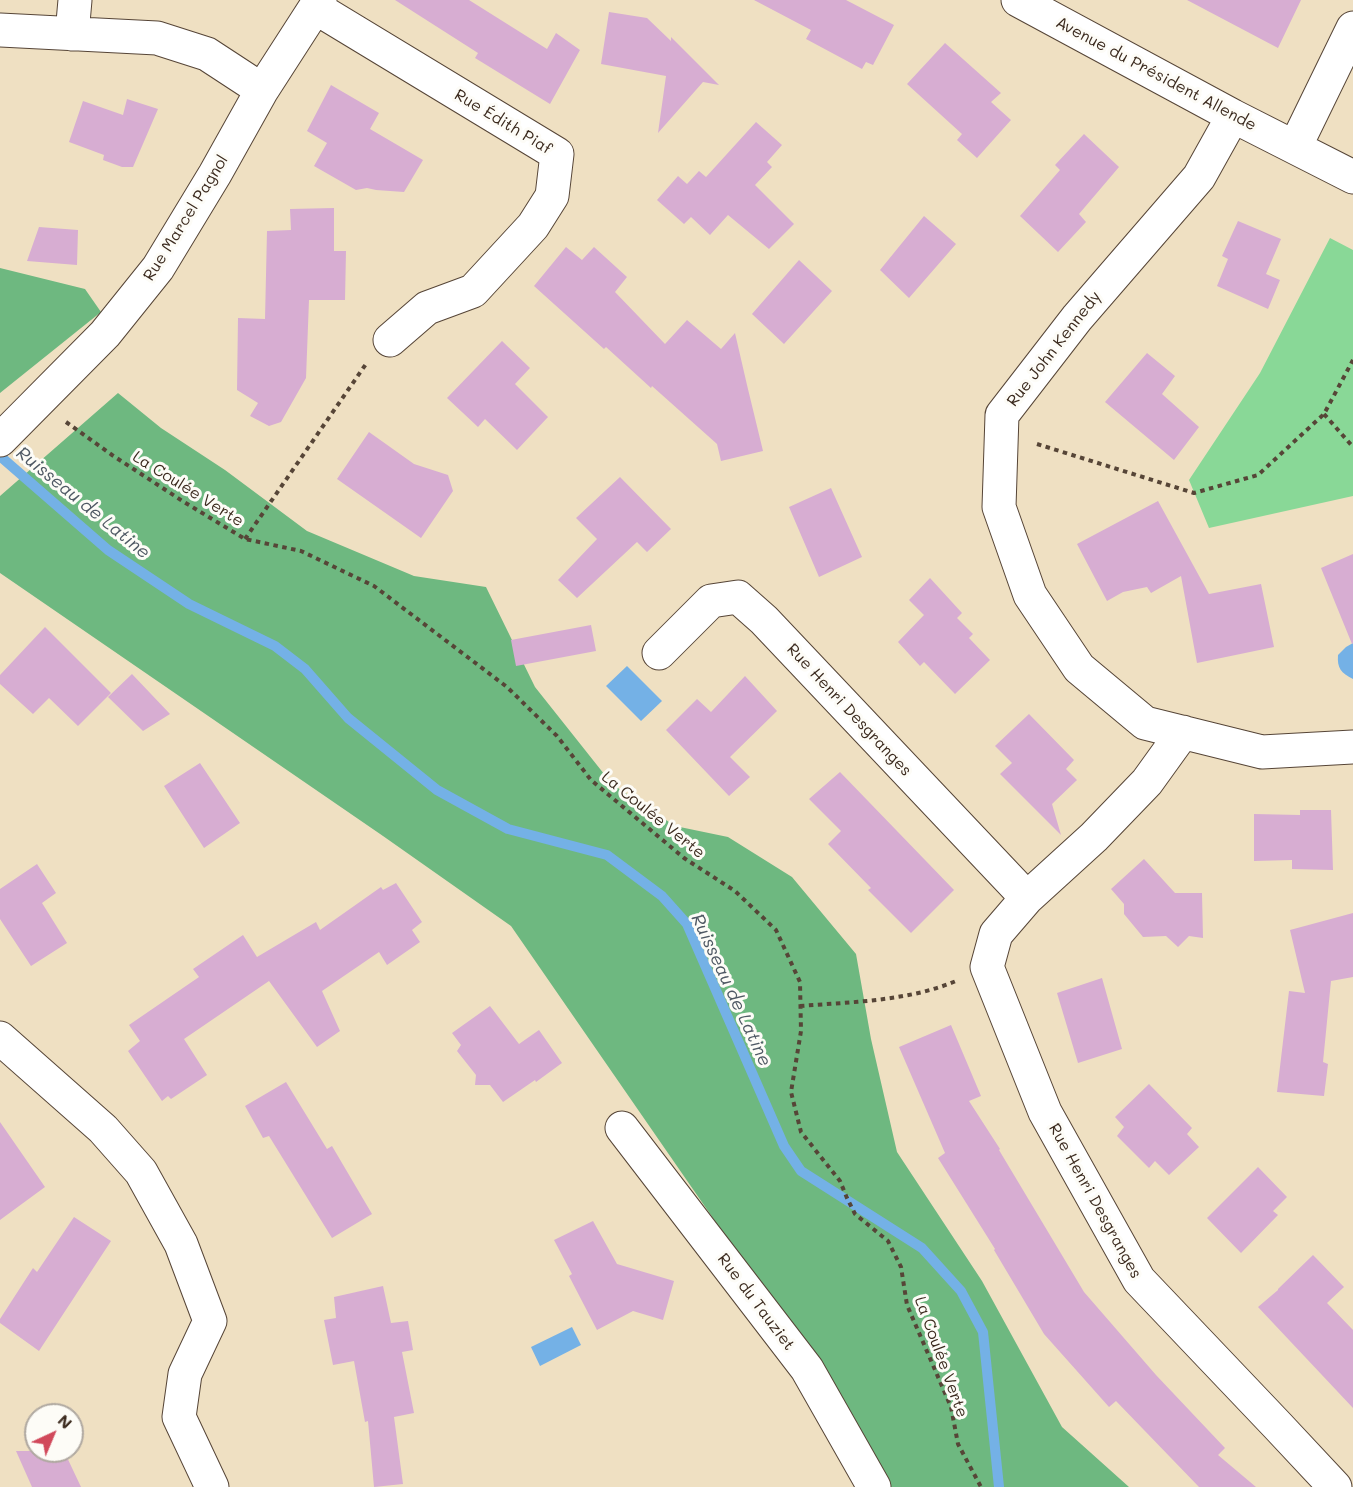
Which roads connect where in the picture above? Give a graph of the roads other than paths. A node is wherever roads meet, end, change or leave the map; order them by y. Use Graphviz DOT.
graph roads {
  1 [pos="75,0"];
  2 [pos="1018,0"];
  3 [pos="318,4"];
  4 [pos="1353,28"];
  5 [pos="0,30"];
  6 [pos="72,34"];
  7 [pos="262,90"];
  8 [pos="1233,116"];
  9 [pos="1295,147"];
  10 [pos="1353,177"];
  11 [pos="390,340"];
  12 [pos="0,440"];
  13 [pos="659,653"];
  14 [pos="1183,732"];
  15 [pos="1353,747"];
  16 [pos="1027,898"];
  17 [pos="4,1046"];
  18 [pos="622,1128"];
  19 [pos="212,1487"];
  20 [pos="874,1487"];
  21 [pos="1335,1487"];
  1 -- 6 [label="street"];
  2 -- 8 [label="street, Avenue du Président Allende"];
  3 -- 7 [label="street, Rue Marcel Pagnol"];
  3 -- 11 [label="street, Rue Édith Piaf"];
  4 -- 9 [label="street"];
  5 -- 6 [label="street"];
  6 -- 7 [label="street"];
  7 -- 12 [label="street, Rue Marcel Pagnol"];
  8 -- 9 [label="street, Avenue du Président Allende"];
  8 -- 14 [label="street, Rue John Kennedy"];
  9 -- 10 [label="street, Avenue du Président Allende"];
  13 -- 16 [label="street, Rue Henri Desgranges"];
  14 -- 15 [label="street, Rue John Kennedy"];
  14 -- 16 [label="street"];
  16 -- 21 [label="street, Rue Henri Desgranges"];
  17 -- 19 [label="street"];
  18 -- 20 [label="street, Rue du Tauziet"];
}
